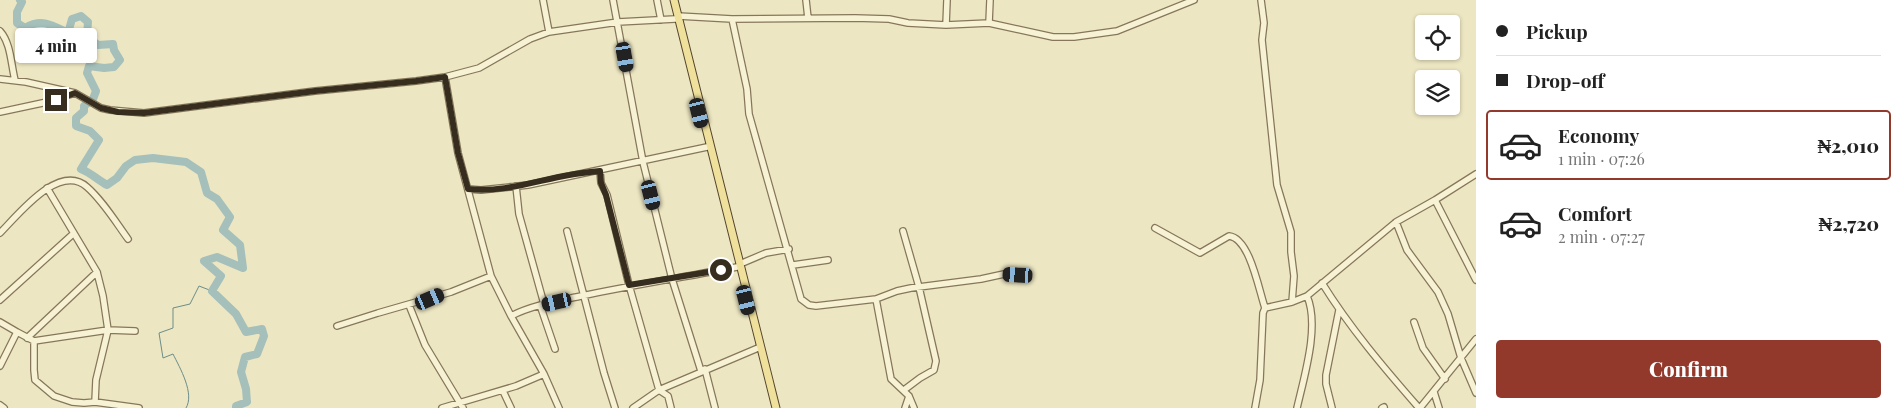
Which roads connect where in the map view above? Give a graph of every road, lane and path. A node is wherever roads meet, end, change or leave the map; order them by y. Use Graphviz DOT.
graph roads {
  1 [pos="543,0"];
  2 [pos="613,0"];
  3 [pos="657,0"];
  4 [pos="672,0"];
  5 [pos="806,0"];
  6 [pos="947,0"];
  7 [pos="990,0"];
  8 [pos="1194,0"];
  9 [pos="1261,0"];
  10 [pos="676,18"];
  11 [pos="808,18"];
  12 [pos="732,19"];
  13 [pos="661,20"];
  14 [pos="618,22"];
  15 [pos="989,23"];
  16 [pos="946,25"];
  17 [pos="0,31"];
  18 [pos="549,32"];
  19 [pos="445,77"];
  20 [pos="0,79"];
  21 [pos="14,80"];
  22 [pos="75,93"];
  23 [pos="0,112"];
  24 [pos="707,148"];
  25 [pos="643,162"];
  26 [pos="714,168"];
  27 [pos="600,171"];
  28 [pos="1476,174"];
  29 [pos="516,186"];
  30 [pos="47,188"];
  31 [pos="468,189"];
  32 [pos="481,190"];
  33 [pos="471,199"];
  34 [pos="1434,200"];
  35 [pos="1396,222"];
  36 [pos="1155,228"];
  37 [pos="567,230"];
  38 [pos="903,230"];
  39 [pos="0,233"];
  40 [pos="74,234"];
  41 [pos="128,238"];
  42 [pos="789,249"];
  43 [pos="828,260"];
  44 [pos="739,265"];
  45 [pos="793,265"];
  46 [pos="97,272"];
  47 [pos="1018,275"];
  48 [pos="491,276"];
  49 [pos="672,279"];
  50 [pos="1476,280"];
  51 [pos="1322,283"];
  52 [pos="629,285"];
  53 [pos="919,287"];
  54 [pos="584,296"];
  55 [pos="1308,296"];
  56 [pos="876,299"];
  57 [pos="0,300"];
  58 [pos="1292,302"];
  59 [pos="409,305"];
  60 [pos="542,305"];
  61 [pos="1265,308"];
  62 [pos="1339,310"];
  63 [pos="511,316"];
  64 [pos="0,322"];
  65 [pos="1414,322"];
  66 [pos="337,326"];
  67 [pos="108,330"];
  68 [pos="135,331"];
  69 [pos="16,332"];
  70 [pos="27,338"];
  71 [pos="1476,339"];
  72 [pos="34,341"];
  73 [pos="758,348"];
  74 [pos="555,349"];
  75 [pos="1461,358"];
  76 [pos="0,366"];
  77 [pos="703,370"];
  78 [pos="544,374"];
  79 [pos="1445,379"];
  80 [pos="659,390"];
  81 [pos="904,390"];
  82 [pos="503,391"];
  83 [pos="1434,392"];
  84 [pos="1476,393"];
  85 [pos="910,396"];
  86 [pos="95,402"];
  87 [pos="0,405"];
  88 [pos="461,405"];
  89 [pos="83,406"];
  90 [pos="109,406"];
  91 [pos="4,408"];
  92 [pos="139,408"];
  93 [pos="442,408"];
  94 [pos="511,408"];
  95 [pos="559,408"];
  96 [pos="615,408"];
  97 [pos="633,408"];
  98 [pos="671,408"];
  99 [pos="715,408"];
  100 [pos="775,408"];
  101 [pos="905,408"];
  102 [pos="914,408"];
  103 [pos="1255,408"];
  104 [pos="1297,408"];
  105 [pos="1332,408"];
  106 [pos="1420,408"];
  107 [pos="1439,408"];
  1 -- 18 [label="street"];
  2 -- 14 [label="street"];
  3 -- 13 [label="street"];
  4 -- 10 [label="main road"];
  5 -- 11 [label="street"];
  6 -- 16 [label="street"];
  7 -- 15 [label="street"];
  8 -- 15 [label="street"];
  9 -- 58 [label="street"];
  10 -- 12 [label="street"];
  10 -- 13 [label="street"];
  10 -- 24 [label="main road"];
  10 -- 26 [label="main road"];
  11 -- 12 [label="street"];
  11 -- 16 [label="street"];
  12 -- 42 [label="street"];
  13 -- 14 [label="street"];
  14 -- 18 [label="street"];
  14 -- 25 [label="street"];
  15 -- 16 [label="street"];
  17 -- 21 [label="street"];
  18 -- 19 [label="street"];
  19 -- 22 [label="street"];
  19 -- 31 [label="street"];
  20 -- 21 [label="street"];
  21 -- 22 [label="street"];
  22 -- 23 [label="street"];
  24 -- 25 [label="street"];
  24 -- 26 [label="main road"];
  25 -- 27 [label="street"];
  25 -- 49 [label="street"];
  26 -- 44 [label="main road"];
  27 -- 29 [label="street"];
  27 -- 52 [label="street"];
  28 -- 34 [label="street"];
  29 -- 32 [label="street"];
  29 -- 60 [label="street"];
  30 -- 39 [label="street"];
  30 -- 40 [label="street"];
  30 -- 41 [label="street"];
  31 -- 32 [label="street"];
  31 -- 33 [label="street"];
  32 -- 33 [label="street"];
  33 -- 48 [label="street"];
  34 -- 35 [label="street"];
  34 -- 50 [label="street"];
  35 -- 51 [label="street"];
  35 -- 75 [label="street"];
  36 -- 61 [label="street"];
  37 -- 54 [label="street"];
  38 -- 53 [label="street"];
  40 -- 46 [label="street"];
  40 -- 57 [label="street"];
  42 -- 44 [label="street"];
  42 -- 45 [label="street"];
  43 -- 45 [label="street"];
  44 -- 49 [label="street"];
  44 -- 73 [label="main road"];
  44 -- 100 [label="main road"];
  45 -- 56 [label="street"];
  46 -- 67 [label="street"];
  46 -- 70 [label="street"];
  47 -- 53 [label="street"];
  48 -- 59 [label="street"];
  48 -- 63 [label="street"];
  49 -- 52 [label="street"];
  49 -- 77 [label="street"];
  51 -- 55 [label="street"];
  51 -- 62 [label="street"];
  52 -- 54 [label="street"];
  52 -- 80 [label="street"];
  53 -- 56 [label="street"];
  53 -- 81 [label="street"];
  54 -- 60 [label="street"];
  54 -- 96 [label="street"];
  55 -- 58 [label="street"];
  55 -- 104 [label="street"];
  56 -- 81 [label="street"];
  58 -- 61 [label="street"];
  59 -- 66 [label="street"];
  59 -- 88 [label="street"];
  60 -- 63 [label="street"];
  60 -- 74 [label="street"];
  61 -- 103 [label="street"];
  62 -- 105 [label="street"];
  62 -- 106 [label="street"];
  63 -- 78 [label="street"];
  64 -- 69 [label="street"];
  65 -- 79 [label="street"];
  67 -- 68 [label="street"];
  67 -- 72 [label="street"];
  67 -- 86 [label="street"];
  69 -- 70 [label="street"];
  69 -- 76 [label="street"];
  70 -- 72 [label="street"];
  71 -- 75 [label="street"];
  72 -- 89 [label="street"];
  73 -- 77 [label="street"];
  73 -- 100 [label="main road"];
  75 -- 79 [label="street"];
  75 -- 84 [label="street"];
  77 -- 80 [label="street"];
  77 -- 99 [label="street"];
  78 -- 82 [label="street"];
  78 -- 95 [label="street"];
  79 -- 83 [label="street"];
  80 -- 97 [label="street"];
  80 -- 98 [label="street"];
  81 -- 85 [label="street"];
  82 -- 88 [label="street"];
  82 -- 94 [label="street"];
  83 -- 106 [label="street"];
  83 -- 107 [label="street"];
  85 -- 101 [label="street"];
  85 -- 102 [label="street"];
  86 -- 89 [label="street"];
  86 -- 90 [label="street"];
  87 -- 91 [label="street"];
  88 -- 93 [label="street"];
  90 -- 92 [label="street"];
}
